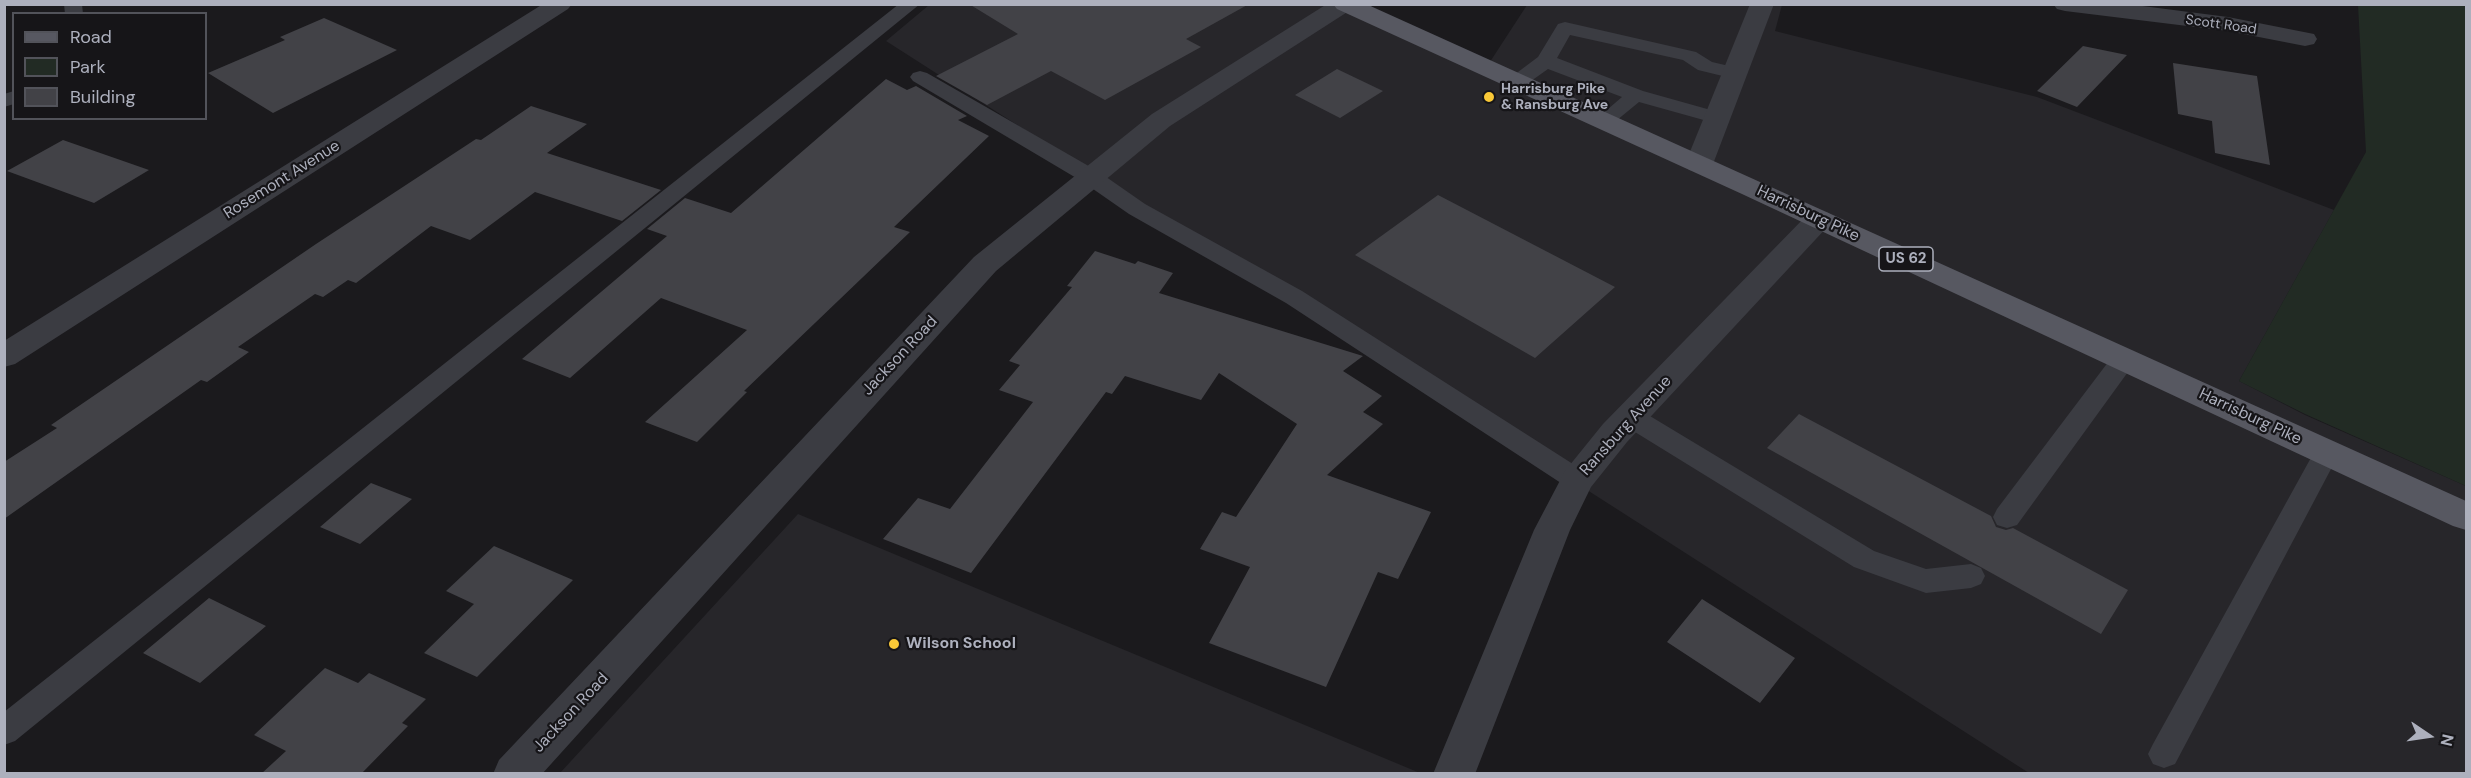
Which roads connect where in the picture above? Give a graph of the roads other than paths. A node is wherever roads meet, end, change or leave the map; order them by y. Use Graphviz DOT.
graph roads {
  1 [pos="911,4"];
  2 [pos="1345,4"];
  3 [pos="1762,4"];
  4 [pos="2065,4"];
  5 [pos="540,8"];
  6 [pos="2306,39"];
  7 [pos="1546,61"];
  8 [pos="1736,73"];
  9 [pos="920,77"];
  10 [pos="1517,82"];
  11 [pos="1636,95"];
  12 [pos="1718,118"];
  13 [pos="1604,121"];
  14 [pos="1699,164"];
  15 [pos="1091,177"];
  16 [pos="1819,219"];
  17 [pos="4,356"];
  18 [pos="2124,359"];
  19 [pos="1631,417"];
  20 [pos="2327,452"];
  21 [pos="1577,480"];
  22 [pos="2466,516"];
  23 [pos="2007,517"];
  24 [pos="1971,576"];
  25 [pos="4,731"];
  26 [pos="2164,754"];
  27 [pos="514,774"];
  28 [pos="1454,774"];
  1 -- 25 [label="lane"];
  2 -- 10 [label="main road, Harrisburg Pike / US 62"];
  2 -- 15 [label="street, Jackson Road"];
  3 -- 8 [label="street"];
  4 -- 6 [label="street, Scott Road"];
  5 -- 17 [label="street, Rosemont Avenue"];
  7 -- 8 [label="lane"];
  7 -- 10 [label="lane"];
  7 -- 11 [label="lane"];
  8 -- 12 [label="street"];
  9 -- 15 [label="lane"];
  10 -- 13 [label="main road, Harrisburg Pike / US 62"];
  11 -- 12 [label="lane"];
  11 -- 13 [label="lane"];
  12 -- 14 [label="street"];
  13 -- 14 [label="main road, Harrisburg Pike / US 62"];
  14 -- 16 [label="main road, Harrisburg Pike / US 62"];
  15 -- 21 [label="lane"];
  15 -- 27 [label="street, Jackson Road"];
  16 -- 18 [label="main road, Harrisburg Pike / US 62"];
  16 -- 19 [label="street, Ransburg Avenue"];
  18 -- 20 [label="main road, Harrisburg Pike / US 62"];
  18 -- 23 [label="lane"];
  19 -- 21 [label="street, Ransburg Avenue"];
  19 -- 24 [label="lane"];
  20 -- 22 [label="main road, Harrisburg Pike / US 62"];
  20 -- 26 [label="lane"];
  21 -- 28 [label="street, Ransburg Avenue"];
}
